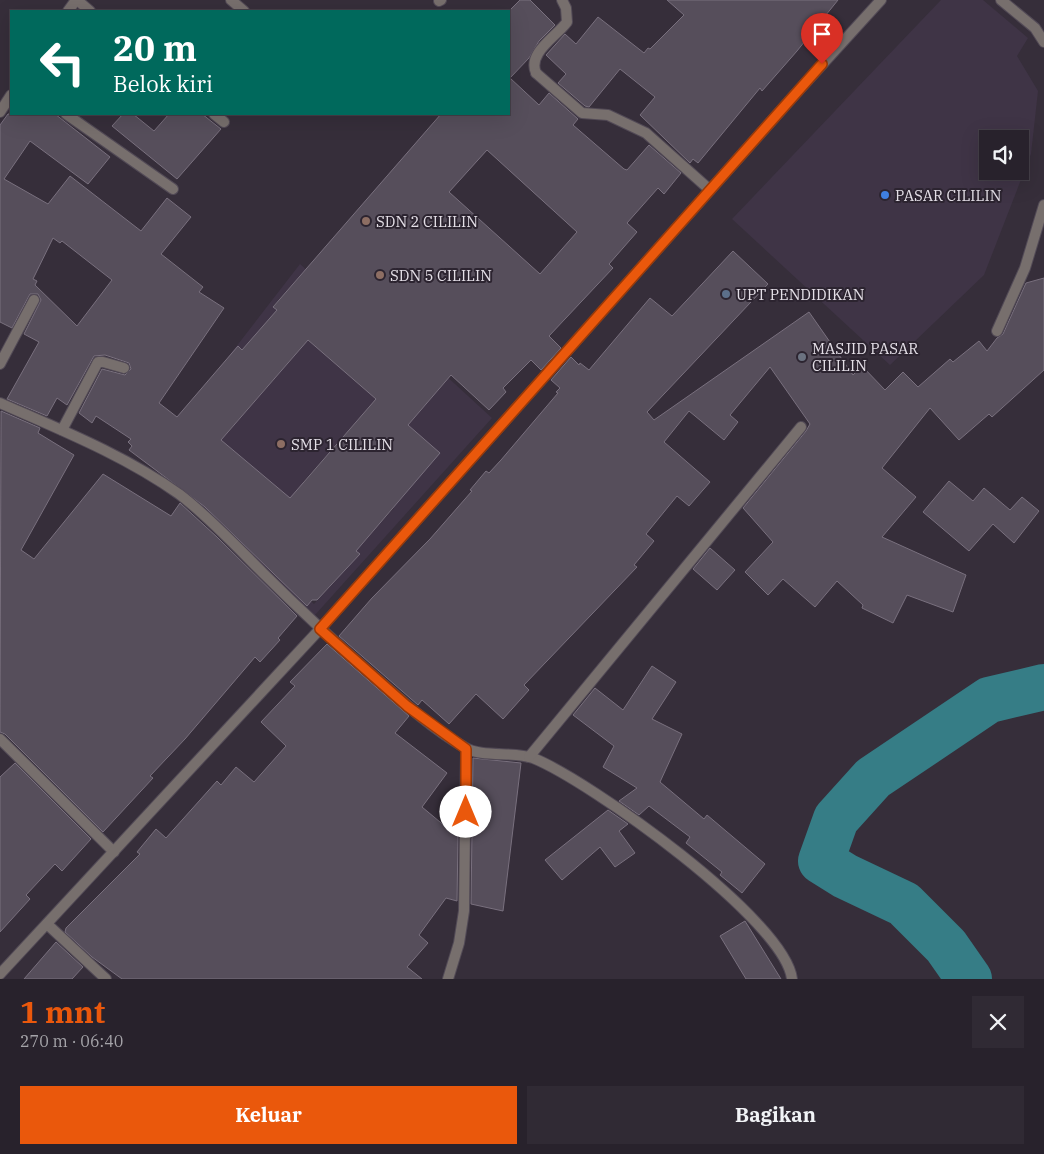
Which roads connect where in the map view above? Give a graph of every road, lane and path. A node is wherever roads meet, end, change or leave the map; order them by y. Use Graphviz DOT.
graph roads {
  1 [pos="76,0"];
  2 [pos="231,0"];
  3 [pos="562,0"];
  4 [pos="882,0"];
  5 [pos="1001,0"];
  6 [pos="89,10"];
  7 [pos="243,10"];
  8 [pos="1044,42"];
  9 [pos="10,97"];
  10 [pos="0,112"];
  11 [pos="67,115"];
  12 [pos="215,115"];
  13 [pos="224,122"];
  14 [pos="173,190"];
  15 [pos="710,190"];
  16 [pos="1044,206"];
  17 [pos="34,300"];
  18 [pos="997,331"];
  19 [pos="0,364"];
  20 [pos="124,368"];
  21 [pos="0,403"];
  22 [pos="801,427"];
  23 [pos="62,430"];
  24 [pos="320,629"];
  25 [pos="0,739"];
  26 [pos="466,749"];
  27 [pos="529,757"];
  28 [pos="114,852"];
  29 [pos="47,924"];
  30 [pos="0,974"];
  31 [pos="106,979"];
  32 [pos="448,979"];
  33 [pos="792,979"];
  1 -- 6 [label="street"];
  2 -- 7 [label="street"];
  3 -- 15 [label="street"];
  4 -- 15 [label="street"];
  5 -- 8 [label="street"];
  9 -- 10 [label="street"];
  11 -- 14 [label="street"];
  12 -- 13 [label="street"];
  15 -- 24 [label="street"];
  16 -- 18 [label="street"];
  17 -- 19 [label="street"];
  20 -- 23 [label="street"];
  21 -- 23 [label="street"];
  22 -- 27 [label="street"];
  23 -- 24 [label="street"];
  24 -- 26 [label="street"];
  24 -- 28 [label="street"];
  25 -- 28 [label="street"];
  26 -- 27 [label="street"];
  26 -- 32 [label="street"];
  27 -- 33 [label="street"];
  28 -- 29 [label="street"];
  29 -- 30 [label="street"];
  29 -- 31 [label="street"];
}
